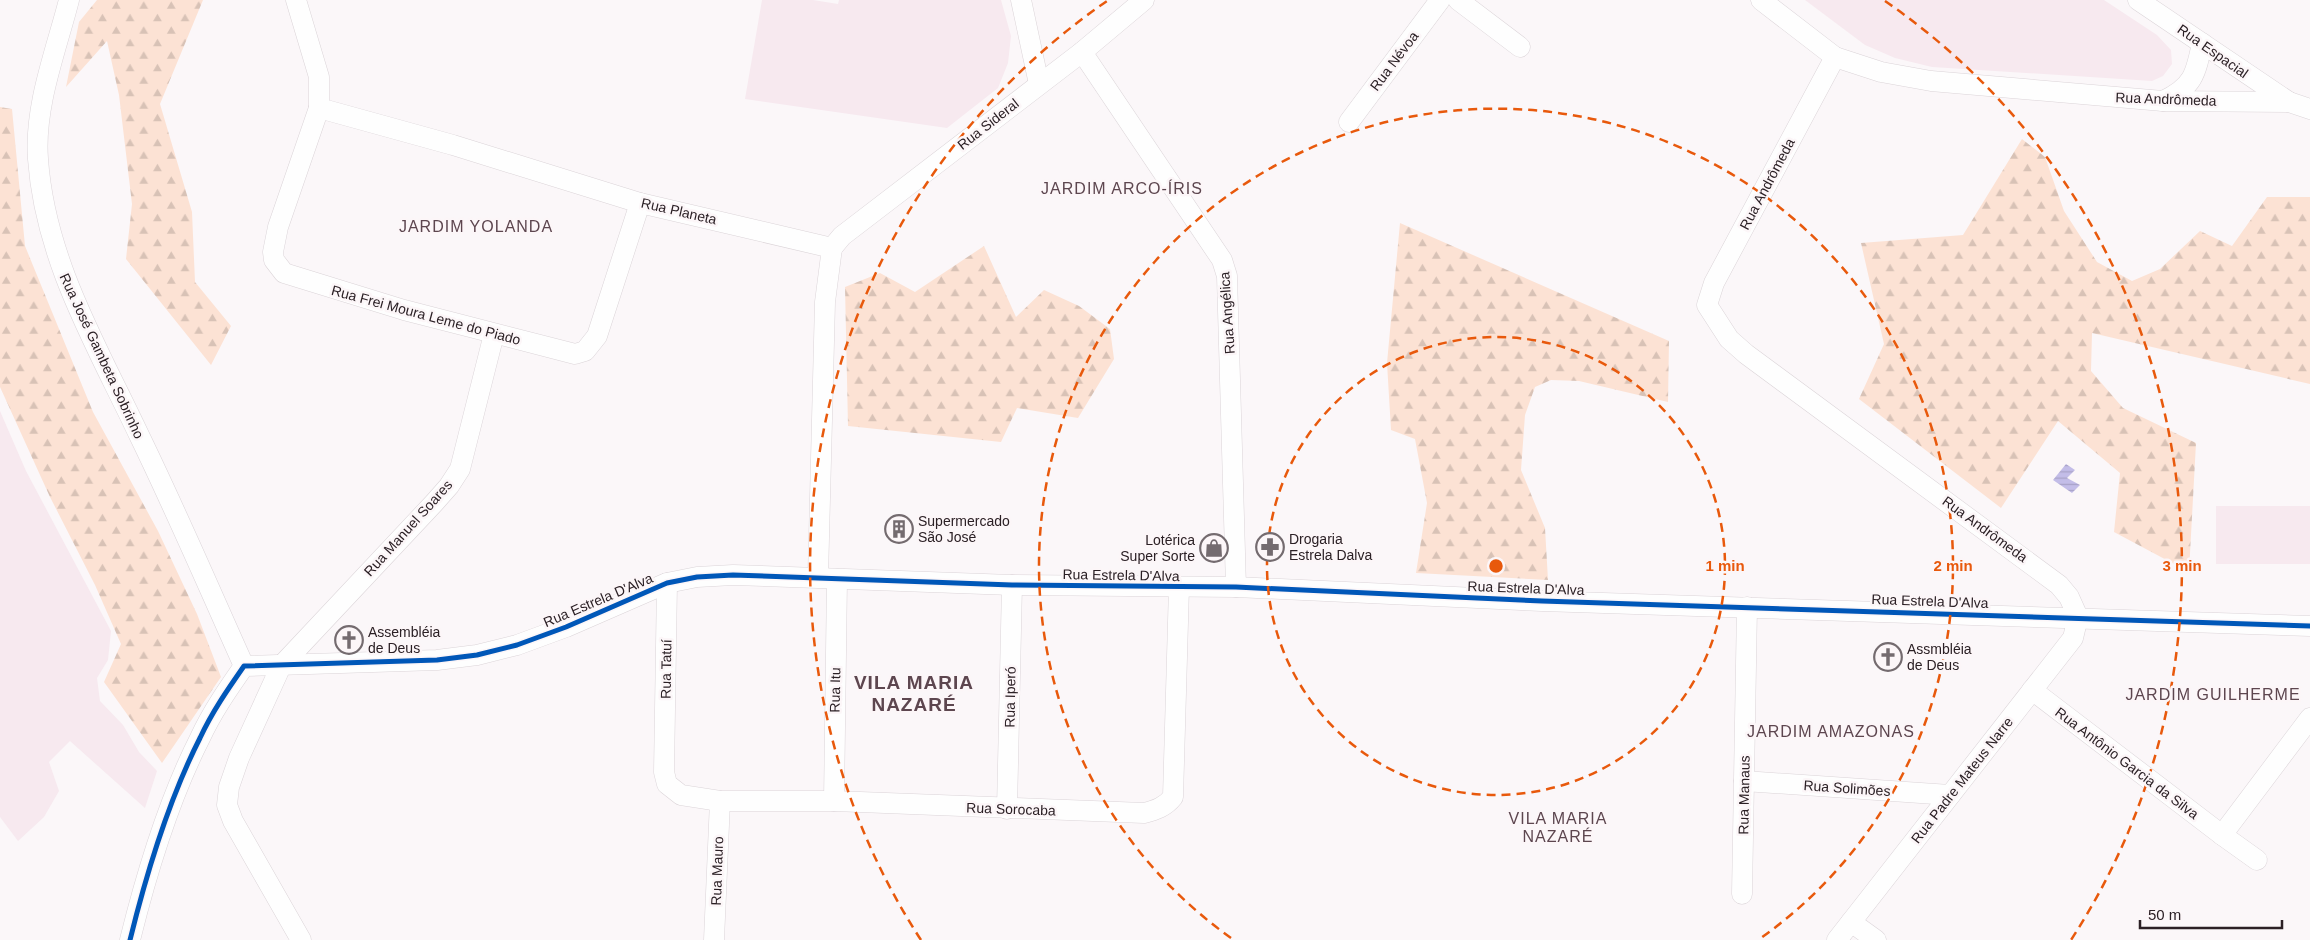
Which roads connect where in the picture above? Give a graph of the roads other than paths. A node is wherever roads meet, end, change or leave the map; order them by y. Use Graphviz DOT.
graph roads {
  1 [pos="69,0"];
  2 [pos="296,0"];
  3 [pos="1021,0"];
  4 [pos="1144,0"];
  5 [pos="1440,0"];
  6 [pos="1458,0"];
  7 [pos="1761,0"];
  8 [pos="2138,0"];
  9 [pos="2202,43"];
  10 [pos="1520,47"];
  11 [pos="1082,52"];
  12 [pos="1835,57"];
  13 [pos="1039,84"];
  14 [pos="2163,102"];
  15 [pos="2289,102"];
  16 [pos="318,108"];
  17 [pos="2310,108"];
  18 [pos="1348,122"];
  19 [pos="640,203"];
  20 [pos="832,248"];
  21 [pos="494,334"];
  22 [pos="827,578"];
  23 [pos="667,583"];
  24 [pos="1012,585"];
  25 [pos="1178,587"];
  26 [pos="1236,587"];
  27 [pos="1747,607"];
  28 [pos="2078,617"];
  29 [pos="2310,626"];
  30 [pos="244,666"];
  31 [pos="281,666"];
  32 [pos="2032,690"];
  33 [pos="2310,718"];
  34 [pos="664,755"];
  35 [pos="1744,781"];
  36 [pos="1950,795"];
  37 [pos="834,801"];
  38 [pos="720,802"];
  39 [pos="1007,809"];
  40 [pos="2222,835"];
  41 [pos="2257,860"];
  42 [pos="1742,894"];
  43 [pos="1851,922"];
  44 [pos="130,940"];
  45 [pos="301,940"];
  46 [pos="714,940"];
  47 [pos="1838,940"];
  48 [pos="1876,940"];
  1 -- 30 [label="street, Rua José Gambeta Sobrinho"];
  2 -- 16 [label="street"];
  3 -- 13 [label="street"];
  4 -- 11 [label="street, Rua Sideral"];
  5 -- 18 [label="street, Rua Névoa"];
  6 -- 10 [label="street"];
  7 -- 12 [label="street"];
  8 -- 9 [label="street, Rua Espacial"];
  9 -- 14 [label="street"];
  9 -- 15 [label="street, Rua Espacial"];
  11 -- 13 [label="street, Rua Sideral"];
  11 -- 26 [label="street, Rua Angélica"];
  12 -- 14 [label="street, Rua Andrômeda"];
  12 -- 28 [label="street, Rua Andrômeda"];
  13 -- 20 [label="street, Rua Sideral"];
  14 -- 15 [label="street, Rua Andrômeda"];
  15 -- 17 [label="street, Rua Andrômeda"];
  16 -- 19 [label="street, Rua Planeta"];
  16 -- 21 [label="street, Rua Frei Moura Leme do Piado"];
  19 -- 20 [label="street, Rua Planeta"];
  19 -- 21 [label="street, Rua Frei Moura Leme do Piado"];
  20 -- 22 [label="street"];
  21 -- 31 [label="street, Rua Manuel Soares"];
  22 -- 23 [label="street, Rua Estrela D'Alva"];
  22 -- 24 [label="street, Rua Estrela D'Alva"];
  22 -- 37 [label="street, Rua Itu"];
  23 -- 31 [label="street, Rua Estrela D'Alva"];
  23 -- 34 [label="street, Rua Tatuí"];
  24 -- 25 [label="street, Rua Estrela D'Alva"];
  24 -- 39 [label="street, Rua Iperó"];
  25 -- 26 [label="street, Rua Estrela D'Alva"];
  25 -- 39 [label="street, Rua Sorocaba"];
  26 -- 27 [label="street, Rua Estrela D'Alva"];
  27 -- 28 [label="street, Rua Estrela D'Alva"];
  27 -- 35 [label="street, Rua Manaus"];
  28 -- 29 [label="street, Rua Estrela D'Alva"];
  28 -- 32 [label="street, Rua Padre Mateus Narre"];
  30 -- 31 [label="street, Rua Estrela D'Alva"];
  30 -- 44 [label="street"];
  31 -- 45 [label="street, Rua Manuel Soares"];
  32 -- 36 [label="street, Rua Padre Mateus Narre"];
  32 -- 40 [label="street, Rua Antônio Garcia da Silva"];
  33 -- 40 [label="street"];
  34 -- 38 [label="street, Rua Sorocaba"];
  35 -- 36 [label="street, Rua Solimões"];
  35 -- 42 [label="street, Rua Manaus"];
  36 -- 43 [label="street, Rua Padre Mateus Narre"];
  37 -- 38 [label="street, Rua Sorocaba"];
  37 -- 39 [label="street, Rua Sorocaba"];
  38 -- 46 [label="street, Rua Mauro"];
  40 -- 41 [label="street, Rua Antônio Garcia da Silva"];
  43 -- 47 [label="street, Rua Padre Mateus Narre"];
  43 -- 48 [label="street"];
}
